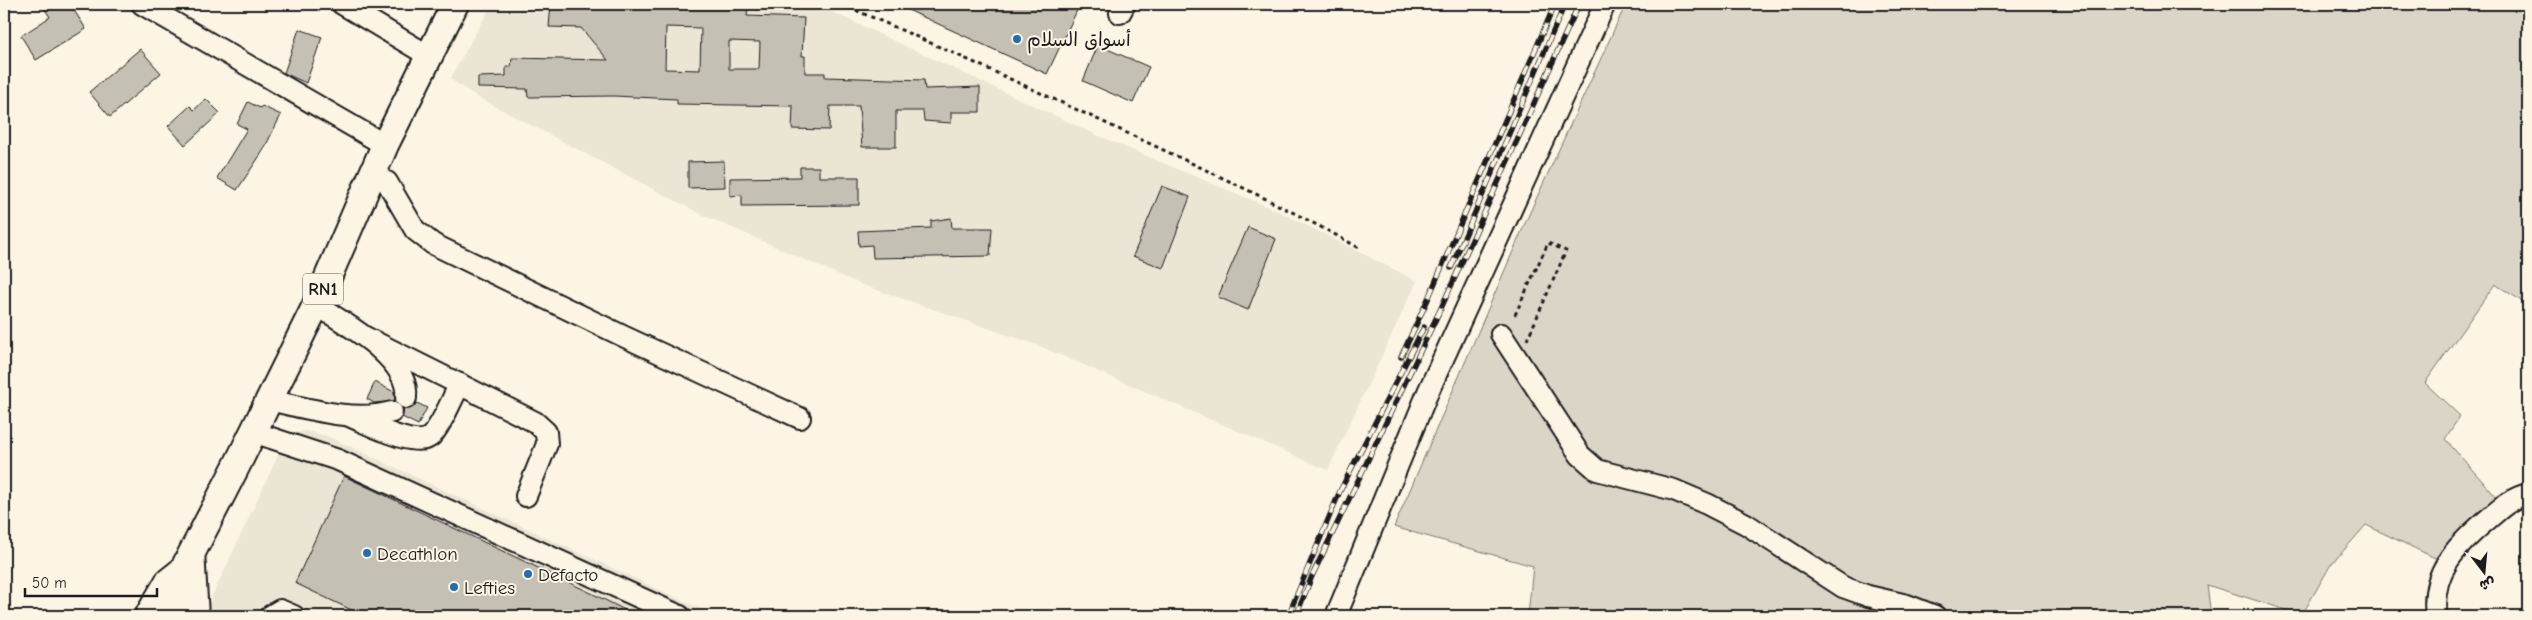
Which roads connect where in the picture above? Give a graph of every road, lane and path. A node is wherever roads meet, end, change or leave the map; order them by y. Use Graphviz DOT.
graph roads {
  1 [pos="142,4"];
  2 [pos="342,4"];
  3 [pos="456,4"];
  4 [pos="841,4"];
  5 [pos="1605,4"];
  6 [pos="429,56"];
  7 [pos="385,145"];
  8 [pos="372,173"];
  9 [pos="1361,250"];
  10 [pos="316,305"];
  11 [pos="1515,315"];
  12 [pos="1501,334"];
  13 [pos="367,338"];
  14 [pos="1518,361"];
  15 [pos="460,384"];
  16 [pos="268,400"];
  17 [pos="350,416"];
  18 [pos="800,418"];
  19 [pos="253,432"];
  20 [pos="2528,494"];
  21 [pos="526,496"];
  22 [pos="188,559"];
  23 [pos="148,616"];
  24 [pos="173,616"];
  25 [pos="198,616"];
  26 [pos="270,616"];
  27 [pos="294,616"];
  28 [pos="680,616"];
  29 [pos="1336,616"];
  30 [pos="1935,616"];
  31 [pos="2436,616"];
  1 -- 7 [label="street"];
  2 -- 6 [label="street"];
  3 -- 6 [label="main road, RN1"];
  4 -- 9 [label="path"];
  5 -- 29 [label="street"];
  6 -- 7 [label="main road, RN1"];
  7 -- 8 [label="main road, RN1"];
  8 -- 10 [label="main road, RN1"];
  8 -- 18 [label="street"];
  10 -- 13 [label="street"];
  10 -- 16 [label="main road, RN1"];
  11 -- 14 [label="path"];
  12 -- 14 [label="street"];
  13 -- 15 [label="street"];
  13 -- 17 [label="street"];
  14 -- 30 [label="street"];
  15 -- 17 [label="street"];
  15 -- 21 [label="street"];
  16 -- 17 [label="street"];
  16 -- 19 [label="main road, RN1"];
  19 -- 22 [label="main road, RN1"];
  19 -- 28 [label="street"];
  20 -- 31 [label="street"];
  22 -- 23 [label="main road, RN1"];
  22 -- 24 [label="main road, RN1"];
  22 -- 25 [label="street"];
  26 -- 27 [label="street"];
}
